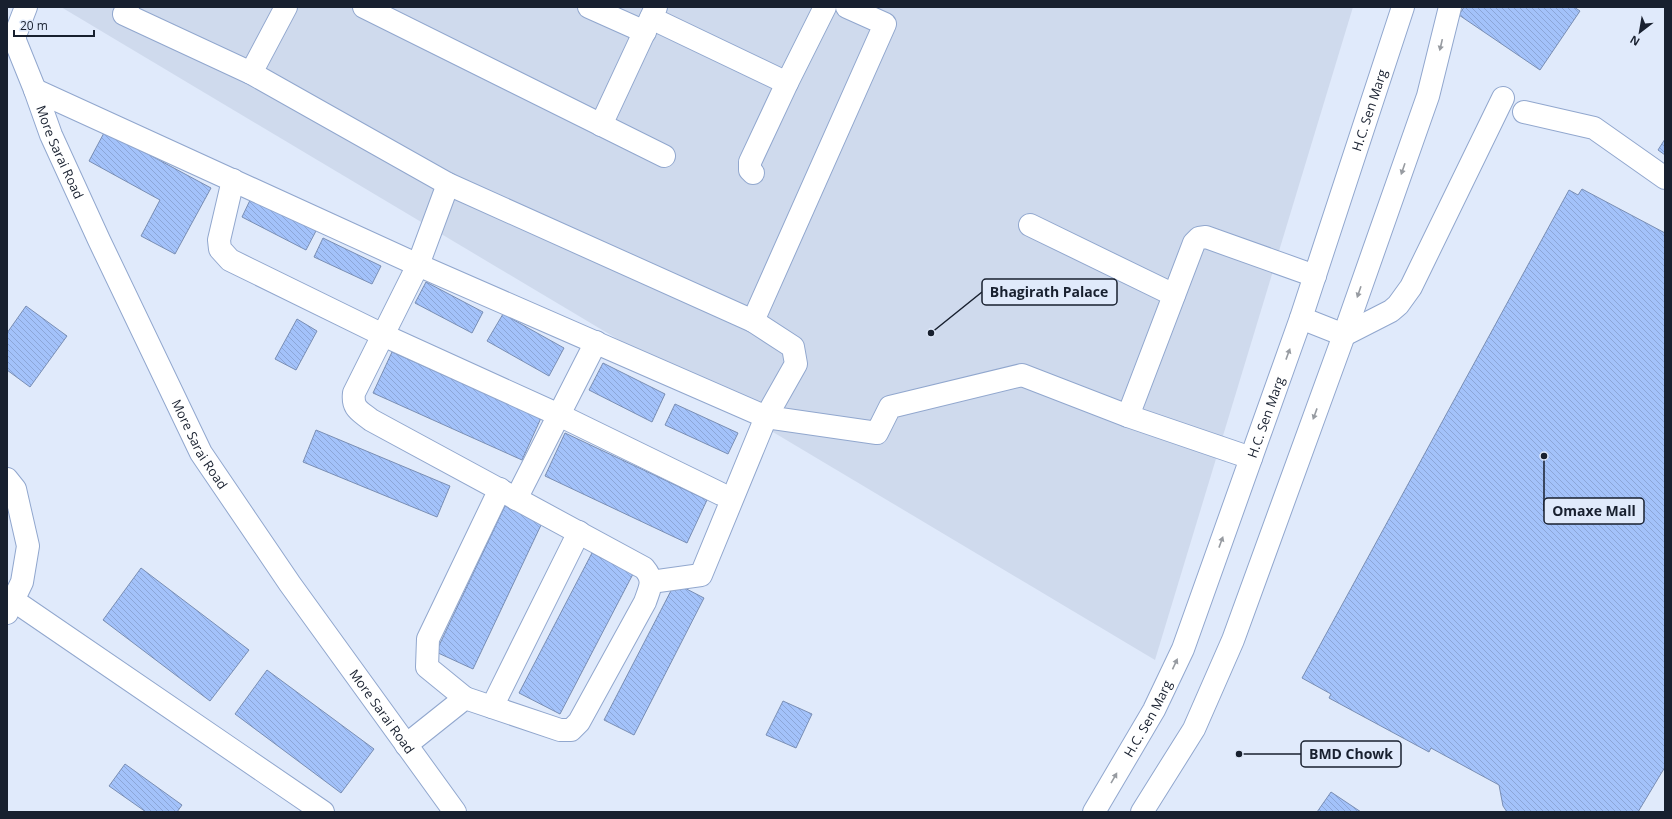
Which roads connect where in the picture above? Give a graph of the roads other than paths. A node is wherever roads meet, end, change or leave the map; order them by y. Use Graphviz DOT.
graph roads {
  1 [pos="26,7"];
  2 [pos="128,7"];
  3 [pos="286,7"];
  4 [pos="364,7"];
  5 [pos="589,7"];
  6 [pos="825,7"];
  7 [pos="847,7"];
  8 [pos="1404,7"];
  9 [pos="1450,7"];
  10 [pos="651,19"];
  11 [pos="10,36"];
  12 [pos="251,73"];
  13 [pos="787,83"];
  14 [pos="35,90"];
  15 [pos="1503,98"];
  16 [pos="1524,112"];
  17 [pos="601,125"];
  18 [pos="664,156"];
  19 [pos="753,173"];
  20 [pos="1665,178"];
  21 [pos="233,180"];
  22 [pos="448,184"];
  23 [pos="1030,225"];
  24 [pos="418,265"];
  25 [pos="1315,276"];
  26 [pos="1174,295"];
  27 [pos="1301,318"];
  28 [pos="753,322"];
  29 [pos="383,335"];
  30 [pos="1344,335"];
  31 [pos="596,342"];
  32 [pos="559,415"];
  33 [pos="1128,416"];
  34 [pos="766,417"];
  35 [pos="1251,458"];
  36 [pos="7,479"];
  37 [pos="508,494"];
  38 [pos="721,494"];
  39 [pos="579,532"];
  40 [pos="651,582"];
  41 [pos="10,607"];
  42 [pos="465,698"];
  43 [pos="492,707"];
  44 [pos="406,745"];
  45 [pos="1147,810"];
  46 [pos="323,812"];
  47 [pos="455,812"];
  48 [pos="1094,812"];
  1 -- 11 [label="street"];
  2 -- 12 [label="street"];
  3 -- 12 [label="street"];
  4 -- 17 [label="street"];
  5 -- 10 [label="street"];
  6 -- 13 [label="street"];
  7 -- 28 [label="street"];
  8 -- 25 [label="street, H.C. Sen Marg"];
  9 -- 30 [label="street, one-way"];
  10 -- 13 [label="street"];
  10 -- 17 [label="street"];
  11 -- 14 [label="street, More Sarai Road"];
  12 -- 22 [label="street"];
  13 -- 19 [label="street"];
  14 -- 21 [label="street"];
  14 -- 44 [label="street, More Sarai Road"];
  15 -- 30 [label="street"];
  16 -- 20 [label="street"];
  17 -- 18 [label="street"];
  21 -- 24 [label="street"];
  21 -- 29 [label="street"];
  22 -- 24 [label="street"];
  22 -- 28 [label="street"];
  23 -- 26 [label="street"];
  24 -- 29 [label="street"];
  24 -- 31 [label="street"];
  25 -- 26 [label="street"];
  25 -- 27 [label="street, H.C. Sen Marg"];
  26 -- 33 [label="street"];
  27 -- 30 [label="street"];
  35 -- 27 [label="street, H.C. Sen Marg, one-way"];
  28 -- 34 [label="street"];
  29 -- 32 [label="street"];
  29 -- 37 [label="street"];
  30 -- 45 [label="street, one-way"];
  31 -- 32 [label="street"];
  31 -- 34 [label="street"];
  32 -- 37 [label="street"];
  32 -- 38 [label="street"];
  33 -- 34 [label="street"];
  33 -- 35 [label="street"];
  34 -- 40 [label="street"];
  48 -- 35 [label="street, H.C. Sen Marg, one-way"];
  36 -- 41 [label="street"];
  37 -- 39 [label="street"];
  37 -- 42 [label="street"];
  39 -- 40 [label="street"];
  39 -- 43 [label="street"];
  40 -- 43 [label="street"];
  41 -- 46 [label="street"];
  42 -- 43 [label="street"];
  42 -- 44 [label="street"];
  44 -- 47 [label="street, More Sarai Road"];
}
